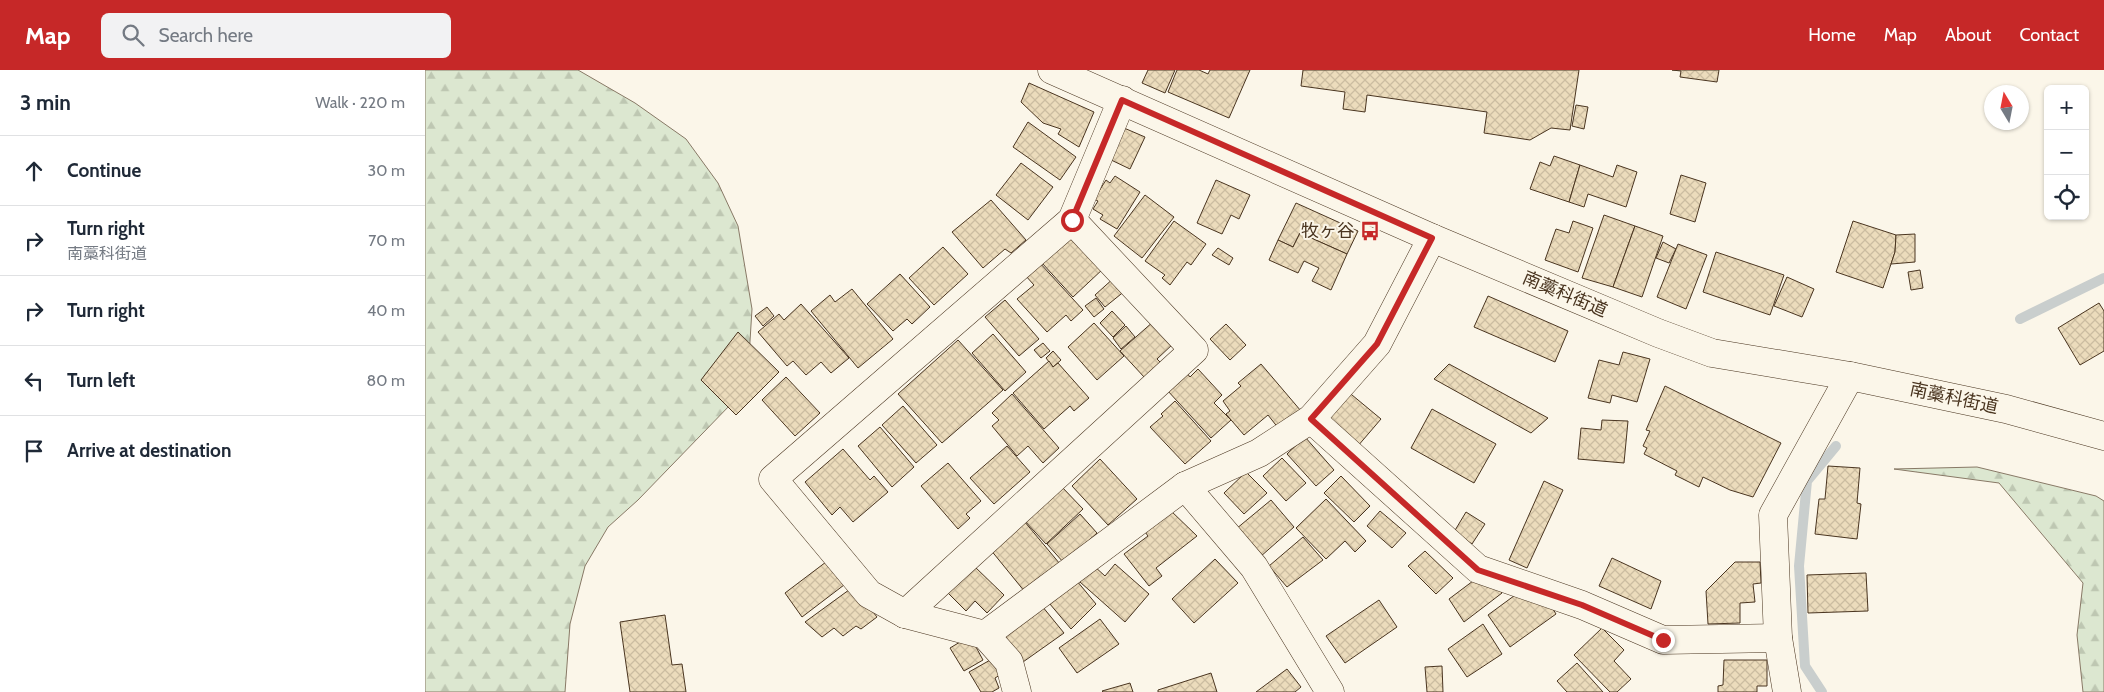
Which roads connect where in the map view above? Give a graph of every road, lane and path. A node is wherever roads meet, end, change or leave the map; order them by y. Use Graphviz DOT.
graph roads {
  1 [pos="1052,70"];
  2 [pos="1122,100"];
  3 [pos="1072,220"];
  4 [pos="1432,238"];
  5 [pos="1850,376"];
  6 [pos="1311,419"];
  7 [pos="2104,436"];
  8 [pos="1185,486"];
  9 [pos="905,614"];
  10 [pos="985,635"];
  11 [pos="1778,638"];
  12 [pos="1017,692"];
  13 [pos="1330,692"];
  14 [pos="1787,692"];
  1 -- 2 [label="street, 南藁科街道"];
  2 -- 3 [label="street"];
  2 -- 4 [label="street, 南藁科街道"];
  3 -- 9 [label="street"];
  3 -- 9 [label="street"];
  4 -- 5 [label="street, 南藁科街道"];
  4 -- 6 [label="street"];
  5 -- 7 [label="street, 南藁科街道"];
  5 -- 11 [label="street"];
  6 -- 8 [label="street"];
  6 -- 11 [label="street"];
  8 -- 10 [label="street"];
  8 -- 13 [label="street"];
  9 -- 10 [label="street"];
  10 -- 12 [label="street"];
  11 -- 14 [label="street"];
}
